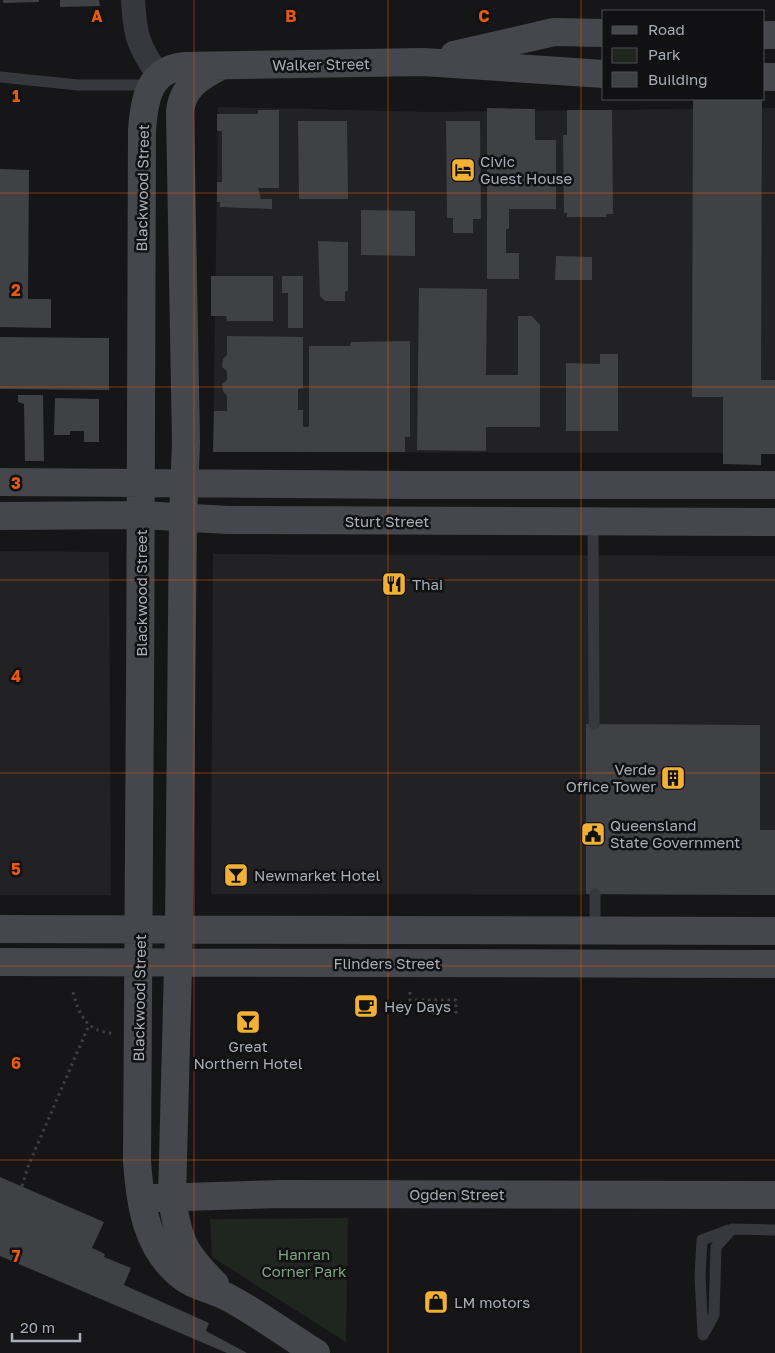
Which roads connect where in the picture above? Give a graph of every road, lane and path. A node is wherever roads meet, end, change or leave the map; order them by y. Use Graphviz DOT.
graph roads {
  1 [pos="133,0"];
  2 [pos="602,33"];
  3 [pos="423,62"];
  4 [pos="219,66"];
  5 [pos="602,74"];
  6 [pos="0,77"];
  7 [pos="155,80"];
  8 [pos="184,94"];
  9 [pos="142,131"];
  10 [pos="180,131"];
  11 [pos="0,482"];
  12 [pos="140,482"];
  13 [pos="185,482"];
  14 [pos="775,485"];
  15 [pos="141,515"];
  16 [pos="0,516"];
  17 [pos="182,518"];
  18 [pos="593,522"];
  19 [pos="775,522"];
  20 [pos="594,724"];
  21 [pos="595,894"];
  22 [pos="179,928"];
  23 [pos="0,929"];
  24 [pos="140,930"];
  25 [pos="595,930"];
  26 [pos="775,930"];
  27 [pos="0,962"];
  28 [pos="178,962"];
  29 [pos="139,964"];
  30 [pos="775,964"];
  31 [pos="73,992"];
  32 [pos="410,992"];
  33 [pos="456,1014"];
  34 [pos="89,1026"];
  35 [pos="113,1032"];
  36 [pos="22,1186"];
  37 [pos="775,1195"];
  38 [pos="139,1198"];
  39 [pos="172,1198"];
  40 [pos="732,1229"];
  41 [pos="775,1230"];
  42 [pos="228,1298"];
  43 [pos="316,1353"];
  1 -- 7 [label="street"];
  2 -- 3 [label="main road, Walker Street"];
  3 -- 4 [label="main road, Walker Street"];
  3 -- 5 [label="main road, Walker Street"];
  4 -- 7 [label="main road, Walker Street"];
  4 -- 8 [label="main road"];
  6 -- 7 [label="lane, Walker Street"];
  7 -- 8 [label="main road"];
  7 -- 9 [label="main road, Blackwood Street"];
  8 -- 10 [label="main road"];
  9 -- 10 [label="main road"];
  9 -- 12 [label="main road, Blackwood Street"];
  10 -- 13 [label="main road"];
  11 -- 12 [label="main road"];
  12 -- 13 [label="main road"];
  12 -- 15 [label="main road, Blackwood Street"];
  13 -- 14 [label="main road"];
  13 -- 17 [label="main road"];
  15 -- 16 [label="main road, Sturt Street"];
  15 -- 17 [label="main road, Sturt Street"];
  15 -- 24 [label="main road, Blackwood Street"];
  17 -- 18 [label="main road, Sturt Street"];
  17 -- 22 [label="main road"];
  18 -- 19 [label="main road, Sturt Street"];
  18 -- 20 [label="lane"];
  21 -- 25 [label="lane"];
  22 -- 24 [label="main road"];
  22 -- 25 [label="main road"];
  22 -- 28 [label="main road"];
  23 -- 24 [label="main road"];
  24 -- 29 [label="main road, Blackwood Street"];
  25 -- 26 [label="main road"];
  27 -- 29 [label="main road, Flinders Street"];
  28 -- 29 [label="main road, Flinders Street"];
  28 -- 30 [label="main road, Flinders Street"];
  28 -- 39 [label="main road"];
  29 -- 38 [label="main road, Blackwood Street"];
  31 -- 34 [label="path"];
  32 -- 33 [label="path"];
  34 -- 35 [label="path"];
  34 -- 36 [label="path"];
  37 -- 39 [label="main road, Ogden Street"];
  38 -- 39 [label="main road, Ogden Street"];
  38 -- 42 [label="main road, Blackwood Street"];
  39 -- 42 [label="main road"];
  40 -- 40 [label="lane"];
  40 -- 41 [label="lane"];
  42 -- 43 [label="main road"];
}
